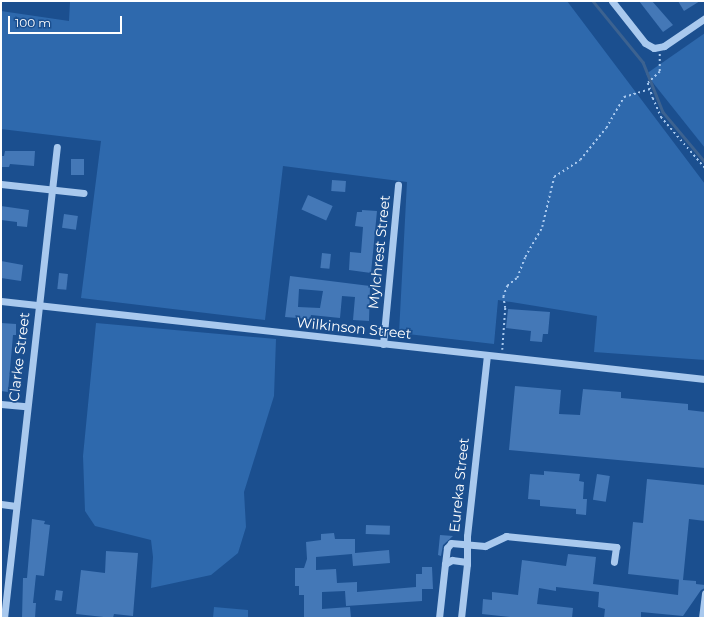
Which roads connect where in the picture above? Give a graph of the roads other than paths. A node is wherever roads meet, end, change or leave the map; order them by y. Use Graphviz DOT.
graph roads {
  1 [pos="612,1"];
  2 [pos="705,18"];
  3 [pos="57,147"];
  4 [pos="1,184"];
  5 [pos="398,185"];
  6 [pos="53,190"];
  7 [pos="84,194"];
  8 [pos="1,301"];
  9 [pos="38,305"];
  10 [pos="383,344"];
  11 [pos="487,355"];
  12 [pos="705,379"];
  13 [pos="1,404"];
  14 [pos="26,406"];
  15 [pos="1,504"];
  16 [pos="16,506"];
  17 [pos="466,544"];
  18 [pos="467,562"];
  19 [pos="614,562"];
  20 [pos="445,564"];
  21 [pos="705,593"];
  22 [pos="3,608"];
  23 [pos="4,618"];
  24 [pos="439,618"];
  25 [pos="461,618"];
  26 [pos="702,618"];
  1 -- 2 [label="street"];
  3 -- 6 [label="street, Clarke Street"];
  4 -- 6 [label="street"];
  5 -- 10 [label="street, Mylchrest Street"];
  6 -- 7 [label="street"];
  6 -- 9 [label="street, Clarke Street"];
  8 -- 9 [label="street, Wilkinson Street"];
  9 -- 10 [label="street, Wilkinson Street"];
  9 -- 14 [label="street, Clarke Street"];
  10 -- 11 [label="street, Wilkinson Street"];
  11 -- 12 [label="street, Wilkinson Street"];
  11 -- 17 [label="street, Eureka Street"];
  13 -- 14 [label="street"];
  14 -- 16 [label="street, Clarke Street"];
  15 -- 16 [label="street"];
  16 -- 22 [label="street, Clarke Street"];
  17 -- 18 [label="street, Eureka Street"];
  17 -- 19 [label="street"];
  17 -- 20 [label="street"];
  18 -- 20 [label="street"];
  18 -- 25 [label="street, Eureka Street"];
  20 -- 24 [label="street"];
  21 -- 26 [label="street"];
  22 -- 23 [label="street, Clarke Street"];
}
